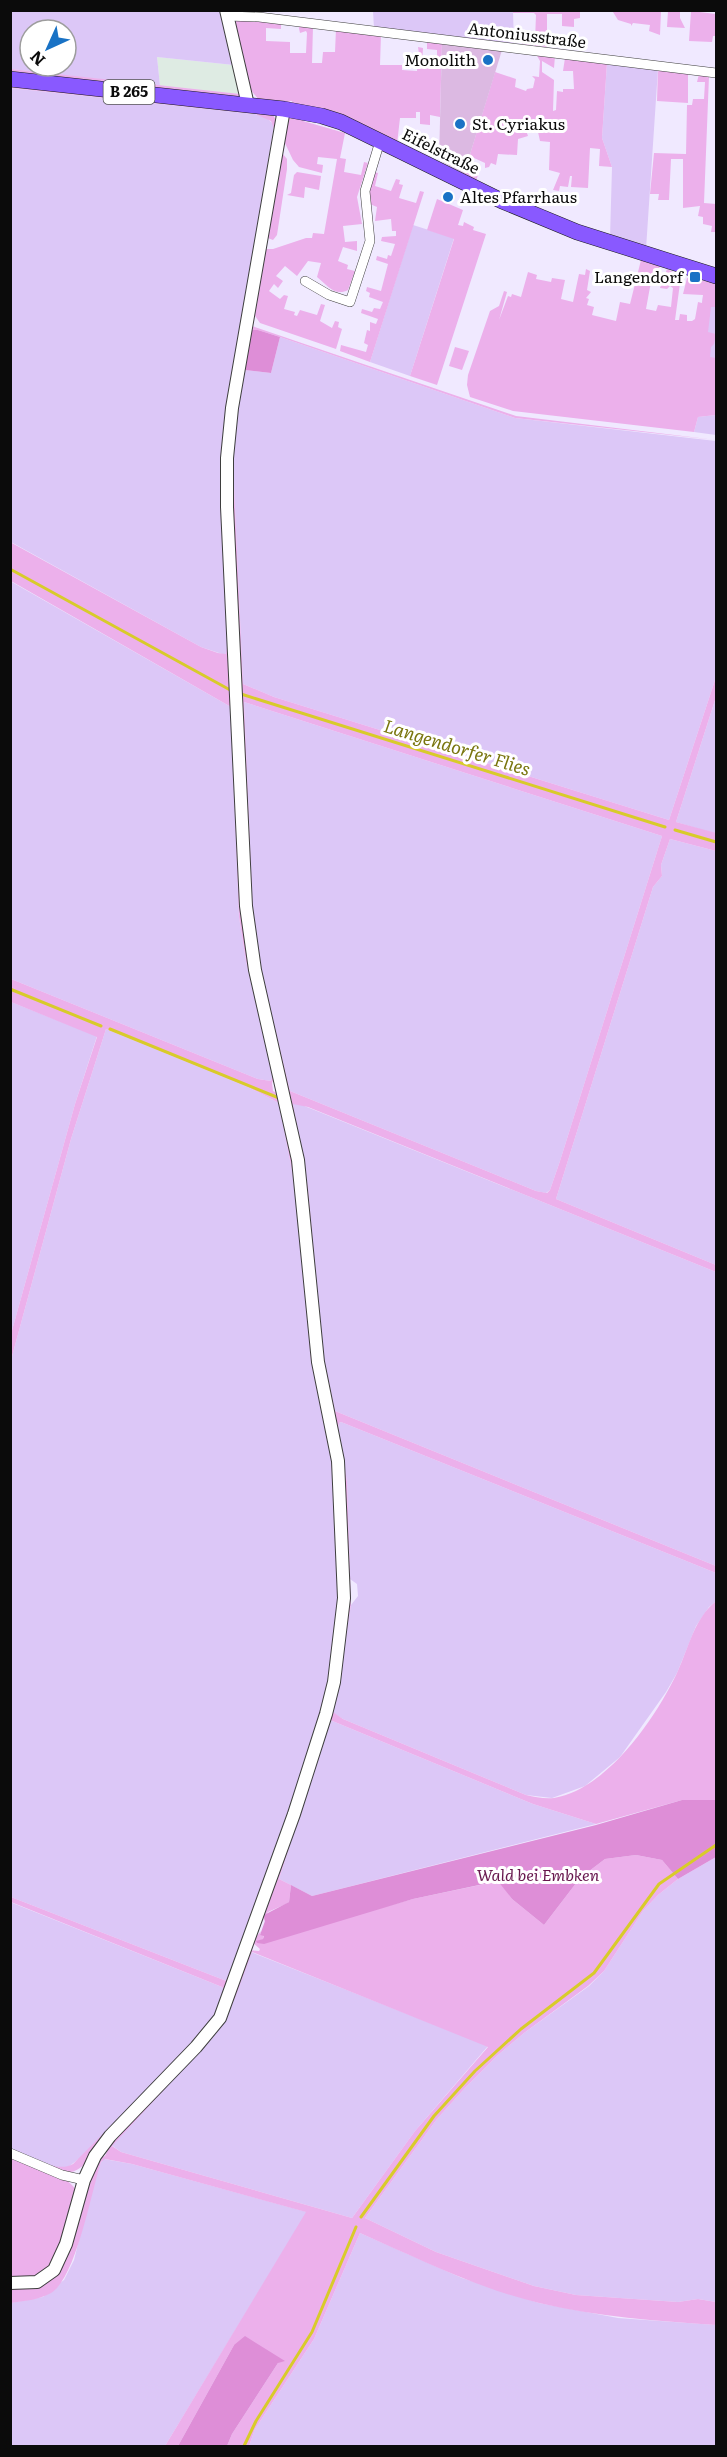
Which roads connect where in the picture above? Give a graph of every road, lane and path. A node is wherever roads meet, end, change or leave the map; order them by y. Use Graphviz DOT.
graph roads {
  1 [pos="226,13"];
  2 [pos="717,73"];
  3 [pos="10,79"];
  4 [pos="249,105"];
  5 [pos="284,110"];
  6 [pos="380,141"];
  7 [pos="717,276"];
  8 [pos="305,281"];
  9 [pos="10,2153"];
  10 [pos="84,2180"];
  11 [pos="10,2283"];
  1 -- 2 [label="street, Antoniusstraße"];
  1 -- 4 [label="street"];
  3 -- 4 [label="main road, B 265"];
  4 -- 5 [label="main road, B 265"];
  5 -- 6 [label="main road, Eifelstraße / B 265"];
  5 -- 10 [label="street"];
  6 -- 7 [label="main road, Eifelstraße / B 265"];
  6 -- 8 [label="street"];
  9 -- 10 [label="street"];
  10 -- 11 [label="street"];
}
